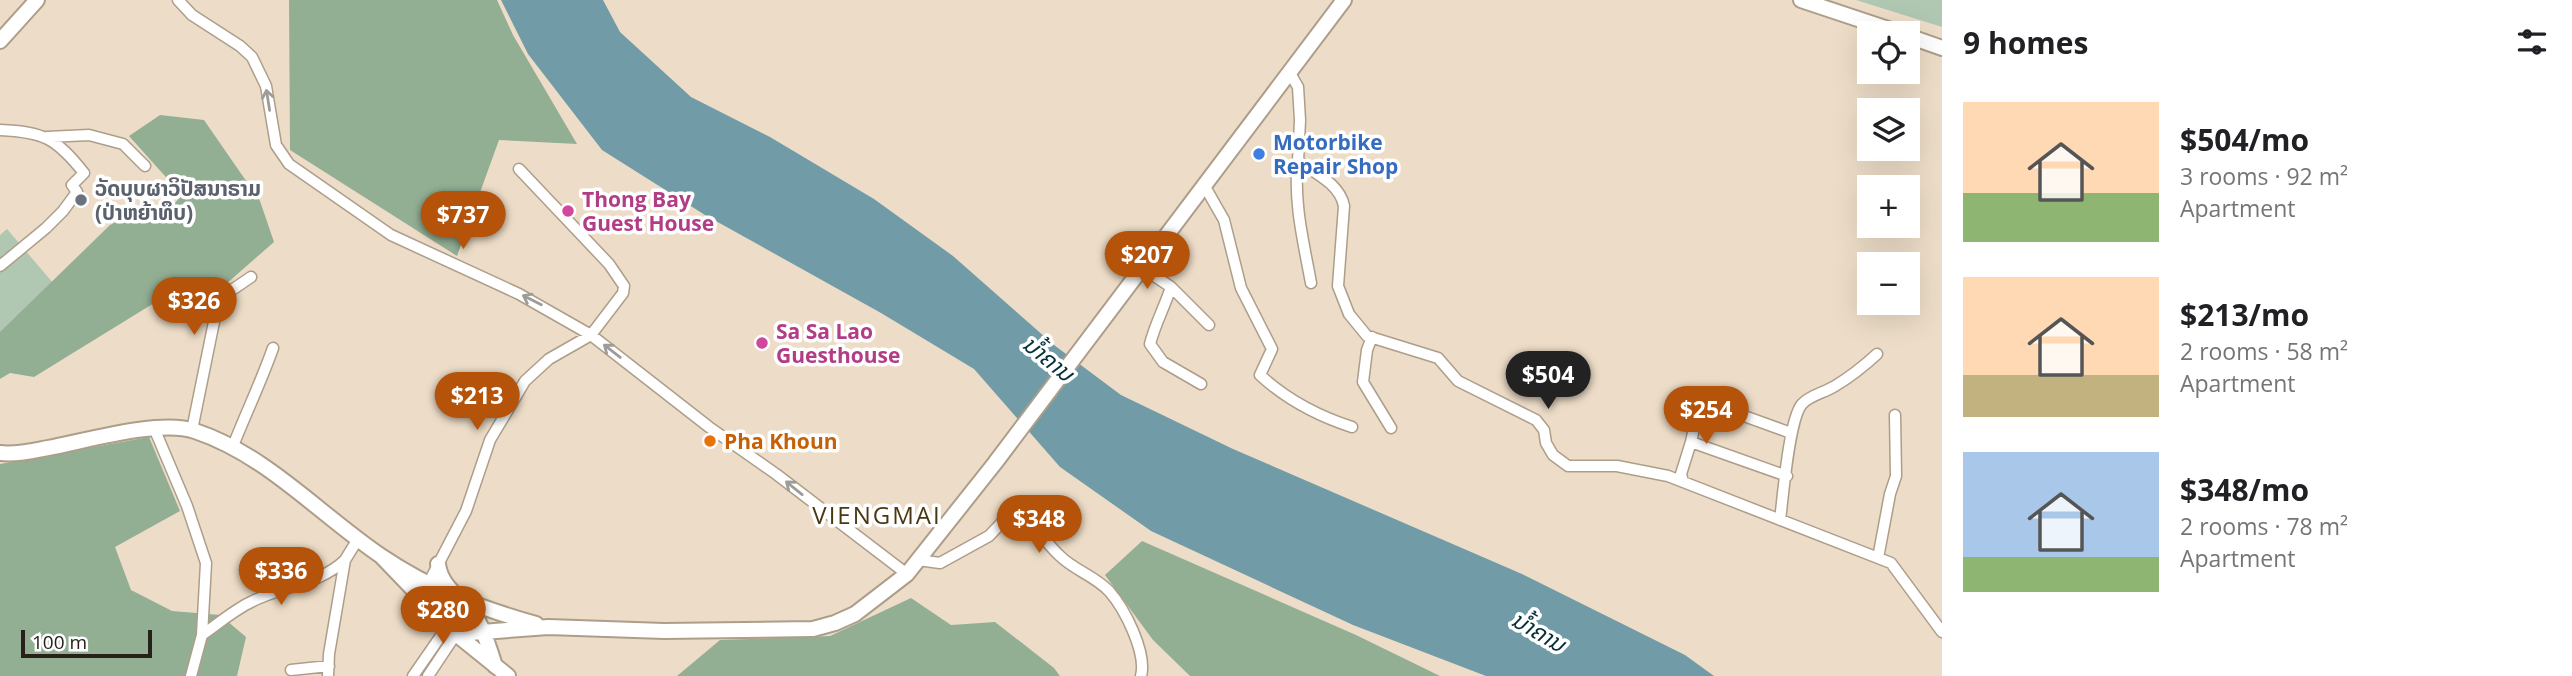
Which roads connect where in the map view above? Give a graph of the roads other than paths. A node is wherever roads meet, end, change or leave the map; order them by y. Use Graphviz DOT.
graph roads {
  1 [pos="37,0"];
  2 [pos="178,0"];
  3 [pos="1344,0"];
  4 [pos="1801,0"];
  5 [pos="1833,5"];
  6 [pos="1871,21"];
  7 [pos="1920,40"];
  8 [pos="0,41"];
  9 [pos="1942,48"];
  10 [pos="1290,73"];
  11 [pos="0,130"];
  12 [pos="47,137"];
  13 [pos="1298,161"];
  14 [pos="145,166"];
  15 [pos="519,169"];
  16 [pos="1204,184"];
  17 [pos="0,266"];
  18 [pos="1141,267"];
  19 [pos="251,277"];
  20 [pos="1311,283"];
  21 [pos="1171,287"];
  22 [pos="1209,325"];
  23 [pos="591,335"];
  24 [pos="1372,337"];
  25 [pos="273,348"];
  26 [pos="1877,354"];
  27 [pos="1201,384"];
  28 [pos="1895,415"];
  29 [pos="1352,427"];
  30 [pos="154,428"];
  31 [pos="1391,428"];
  32 [pos="192,430"];
  33 [pos="1791,433"];
  34 [pos="1691,442"];
  35 [pos="233,446"];
  36 [pos="0,453"];
  37 [pos="1787,476"];
  38 [pos="1683,482"];
  39 [pos="1780,520"];
  40 [pos="358,539"];
  41 [pos="381,556"];
  42 [pos="1878,558"];
  43 [pos="345,560"];
  44 [pos="918,560"];
  45 [pos="438,564"];
  46 [pos="907,574"];
  47 [pos="428,584"];
  48 [pos="459,600"];
  49 [pos="548,626"];
  50 [pos="448,628"];
  51 [pos="483,632"];
  52 [pos="1942,632"];
  53 [pos="202,635"];
  54 [pos="495,666"];
  55 [pos="291,670"];
  56 [pos="328,671"];
  57 [pos="191,676"];
  58 [pos="413,676"];
  59 [pos="428,676"];
  60 [pos="508,676"];
  61 [pos="1141,676"];
  1 -- 8 [label="main road"];
  23 -- 2 [label="street, one-way"];
  3 -- 10 [label="main road"];
  4 -- 5 [label="main road"];
  5 -- 6 [label="main road"];
  7 -- 9 [label="main road"];
  10 -- 13 [label="street"];
  10 -- 16 [label="main road"];
  11 -- 12 [label="street"];
  12 -- 14 [label="street"];
  12 -- 17 [label="street"];
  13 -- 20 [label="street"];
  13 -- 24 [label="street"];
  15 -- 23 [label="street"];
  16 -- 18 [label="main road"];
  16 -- 29 [label="street"];
  18 -- 21 [label="street"];
  18 -- 44 [label="main road"];
  19 -- 32 [label="street"];
  21 -- 22 [label="street"];
  21 -- 27 [label="street"];
  23 -- 45 [label="street"];
  46 -- 23 [label="street, one-way"];
  24 -- 31 [label="street"];
  24 -- 38 [label="street"];
  25 -- 35 [label="street"];
  26 -- 33 [label="street"];
  28 -- 42 [label="street"];
  30 -- 32 [label="main road"];
  30 -- 36 [label="main road"];
  30 -- 53 [label="street"];
  32 -- 35 [label="main road"];
  33 -- 34 [label="street"];
  33 -- 37 [label="street"];
  34 -- 37 [label="street"];
  34 -- 38 [label="street"];
  35 -- 40 [label="main road"];
  37 -- 39 [label="street"];
  38 -- 39 [label="street"];
  39 -- 42 [label="street"];
  40 -- 41 [label="main road"];
  40 -- 43 [label="street"];
  41 -- 47 [label="main road"];
  41 -- 50 [label="main road"];
  42 -- 52 [label="street"];
  43 -- 53 [label="street"];
  43 -- 56 [label="street"];
  44 -- 46 [label="main road"];
  44 -- 61 [label="street"];
  45 -- 47 [label="street"];
  45 -- 48 [label="main road"];
  46 -- 49 [label="main road"];
  47 -- 48 [label="main road"];
  47 -- 50 [label="main road"];
  48 -- 49 [label="main road"];
  48 -- 51 [label="main road"];
  49 -- 51 [label="main road"];
  50 -- 51 [label="main road"];
  50 -- 54 [label="main road"];
  50 -- 58 [label="street"];
  50 -- 59 [label="street"];
  51 -- 54 [label="main road"];
  53 -- 57 [label="street"];
  54 -- 60 [label="main road"];
  55 -- 56 [label="street"];
}
